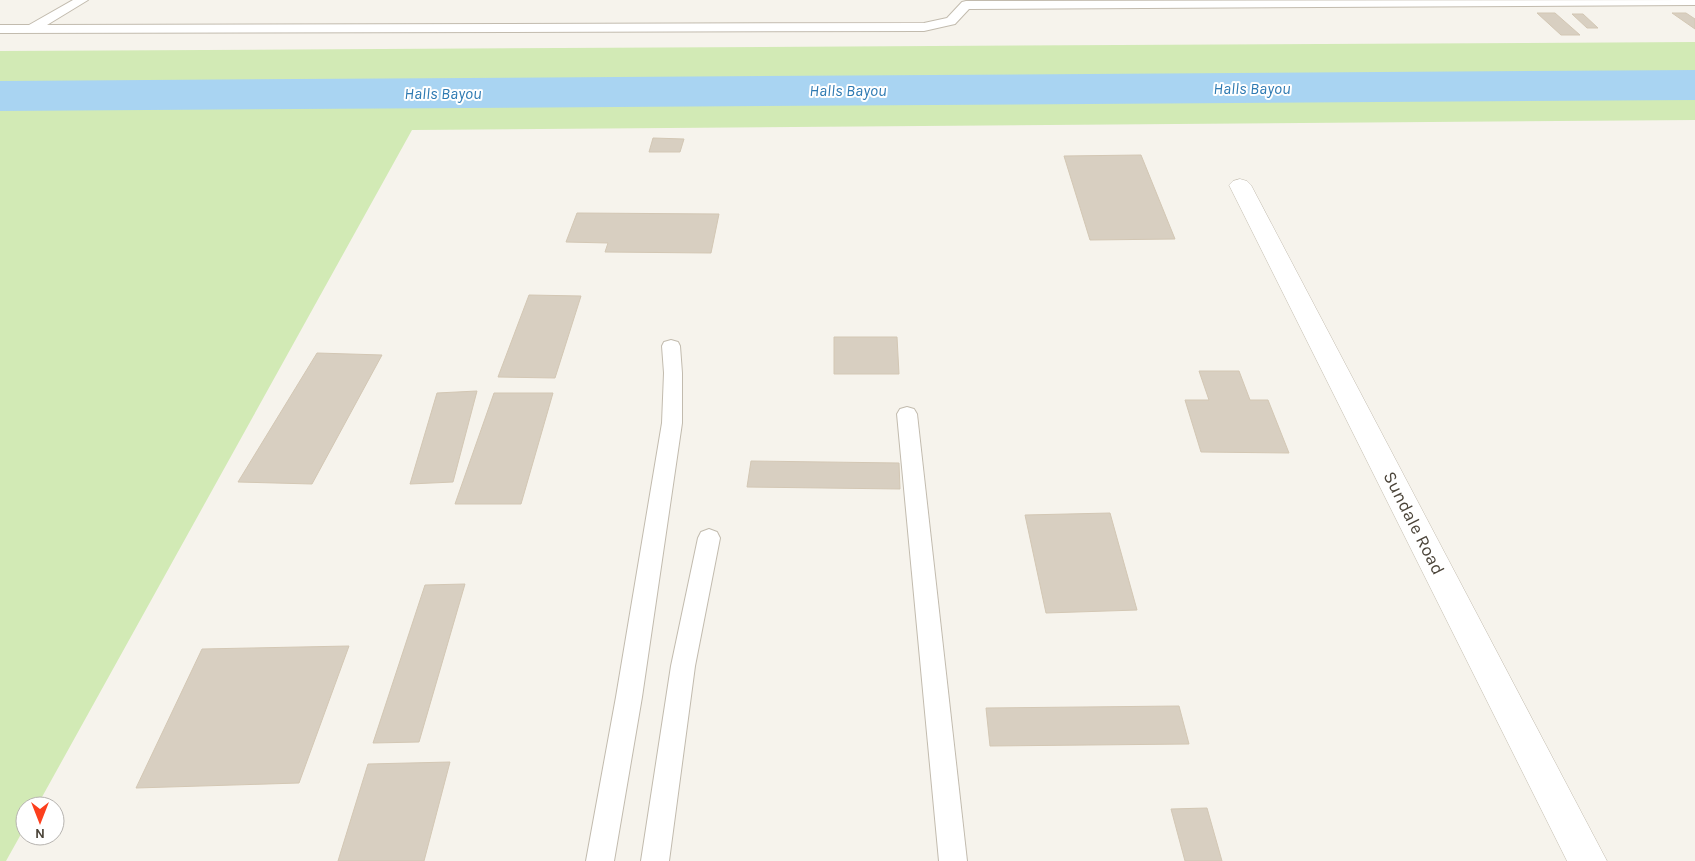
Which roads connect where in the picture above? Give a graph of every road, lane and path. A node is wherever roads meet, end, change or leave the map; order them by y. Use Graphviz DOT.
graph roads {
  1 [pos="82,0"];
  2 [pos="1695,1"];
  3 [pos="965,3"];
  4 [pos="31,29"];
  5 [pos="0,30"];
  6 [pos="1240,184"];
  7 [pos="671,346"];
  8 [pos="907,414"];
  9 [pos="709,538"];
  10 [pos="600,861"];
  11 [pos="655,861"];
  12 [pos="954,861"];
  13 [pos="1588,861"];
  1 -- 4 [label="lane"];
  2 -- 3 [label="lane"];
  3 -- 4 [label="lane"];
  4 -- 5 [label="lane"];
  6 -- 13 [label="street, Sundale Road"];
  7 -- 10 [label="lane"];
  8 -- 12 [label="lane"];
  9 -- 11 [label="lane"];
}
